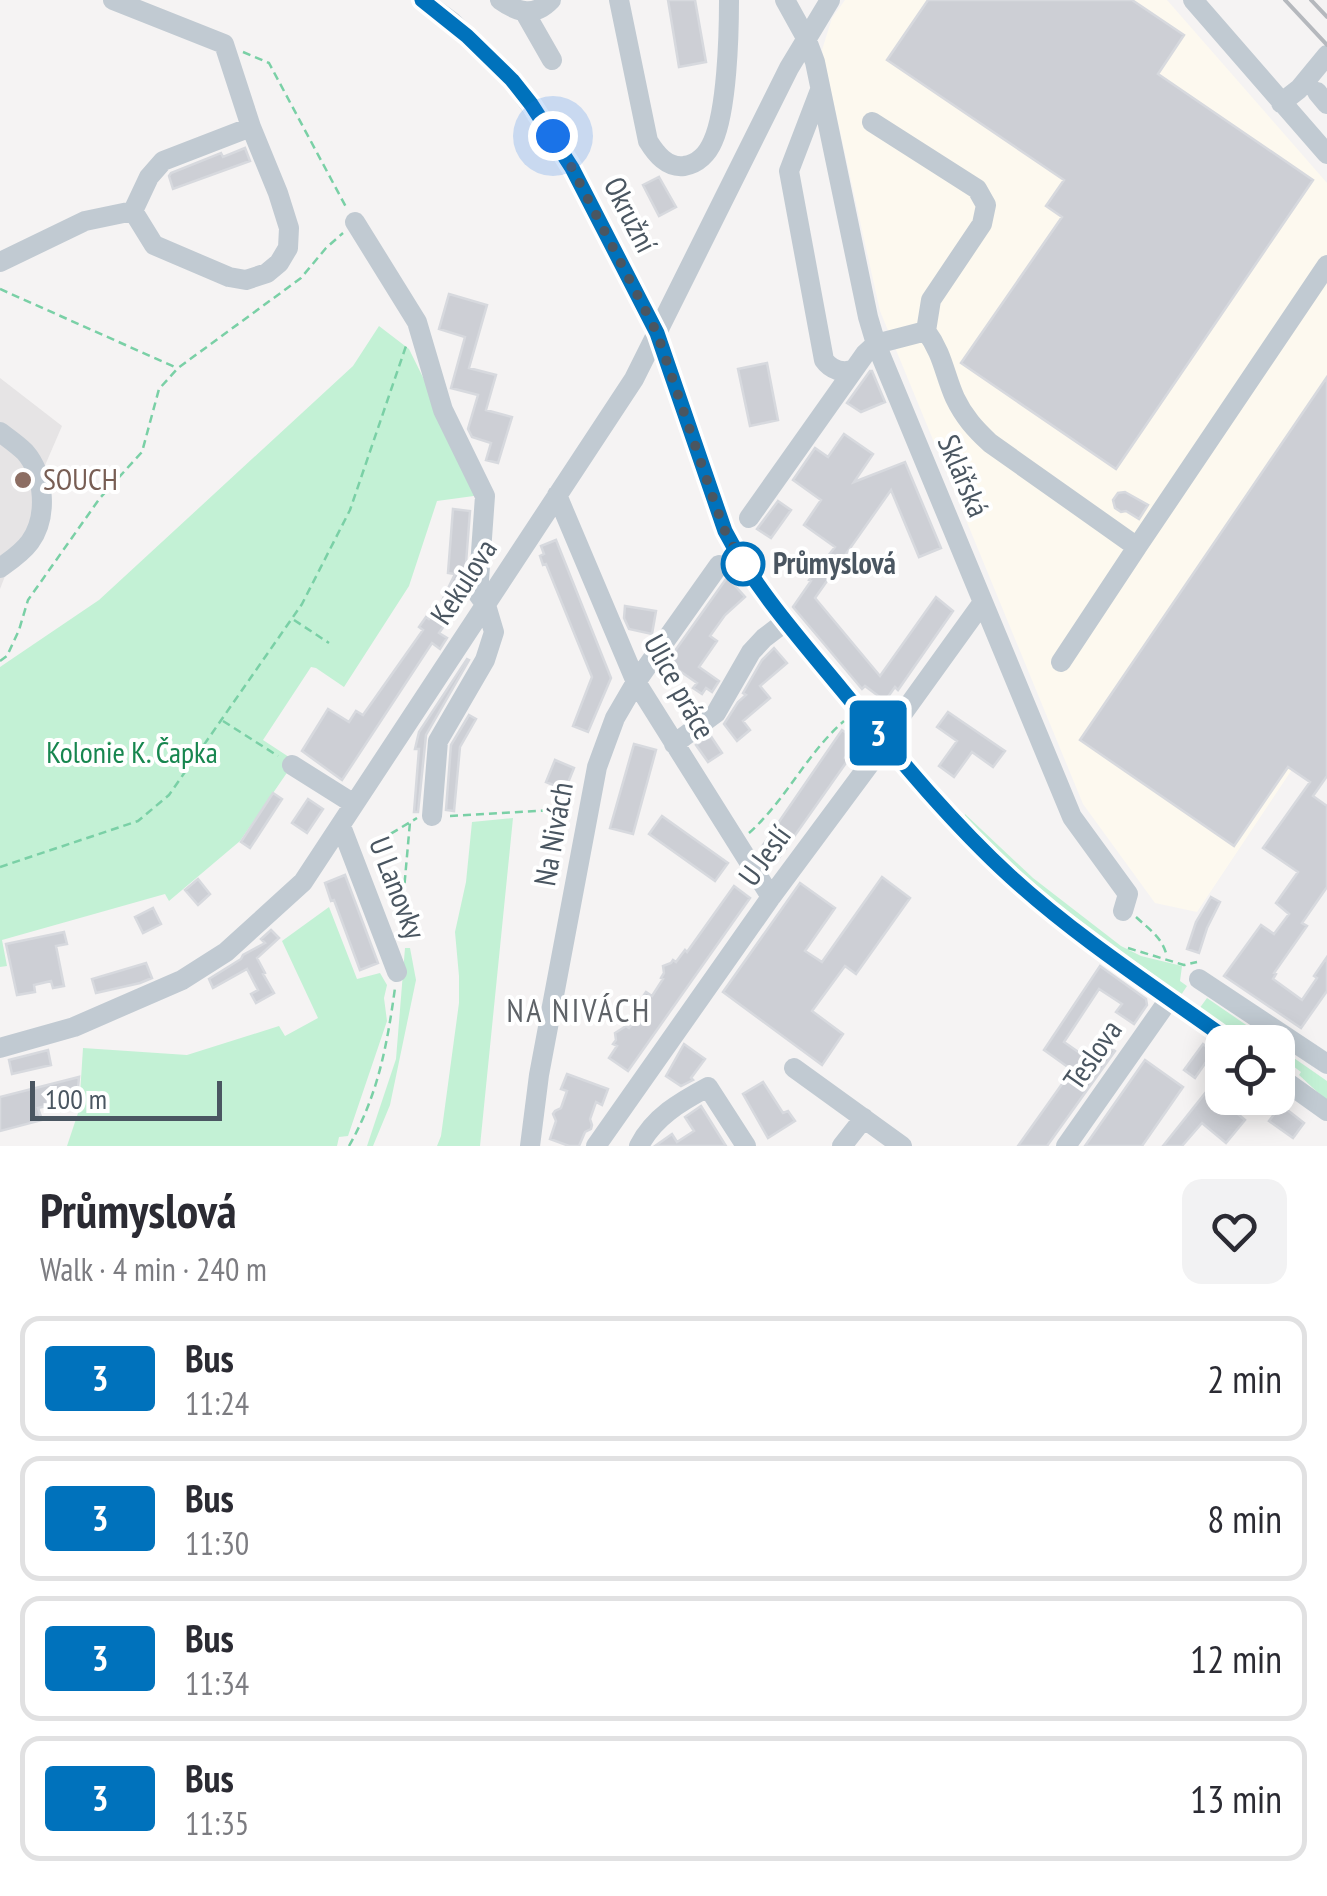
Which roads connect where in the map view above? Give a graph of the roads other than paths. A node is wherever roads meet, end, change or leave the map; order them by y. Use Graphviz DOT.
graph roads {
  1 [pos="113,0"];
  2 [pos="422,0"];
  3 [pos="500,0"];
  4 [pos="552,0"];
  5 [pos="619,0"];
  6 [pos="729,0"];
  7 [pos="786,0"];
  8 [pos="1193,0"];
  9 [pos="824,4"];
  10 [pos="524,12"];
  11 [pos="806,38"];
  12 [pos="1327,54"];
  13 [pos="552,60"];
  14 [pos="820,89"];
  15 [pos="1281,102"];
  16 [pos="872,122"];
  17 [pos="250,127"];
  18 [pos="1327,154"];
  19 [pos="133,211"];
  20 [pos="354,222"];
  21 [pos="0,262"];
  22 [pos="1327,265"];
  23 [pos="926,331"];
  24 [pos="657,333"];
  25 [pos="876,344"];
  26 [pos="854,370"];
  27 [pos="0,432"];
  28 [pos="558,495"];
  29 [pos="749,518"];
  30 [pos="1137,547"];
  31 [pos="719,565"];
  32 [pos="0,568"];
  33 [pos="984,602"];
  34 [pos="486,605"];
  35 [pos="785,622"];
  36 [pos="1060,662"];
  37 [pos="636,682"];
  38 [pos="886,742"];
  39 [pos="674,744"];
  40 [pos="292,764"];
  41 [pos="354,804"];
  42 [pos="432,816"];
  43 [pos="341,826"];
  44 [pos="771,897"];
  45 [pos="1124,909"];
  46 [pos="1198,970"];
  47 [pos="397,972"];
  48 [pos="1170,998"];
  49 [pos="1207,1025"];
  50 [pos="0,1048"];
  51 [pos="1327,1064"];
  52 [pos="794,1068"];
  53 [pos="1295,1088"];
  54 [pos="1327,1112"];
  55 [pos="864,1118"];
  56 [pos="530,1146"];
  57 [pos="596,1146"];
  58 [pos="639,1146"];
  59 [pos="746,1146"];
  60 [pos="842,1146"];
  61 [pos="902,1146"];
  62 [pos="1066,1146"];
  1 -- 17 [label="street"];
  2 -- 24 [label="street, Okružní"];
  3 -- 10 [label="street"];
  4 -- 10 [label="street"];
  5 -- 6 [label="street"];
  7 -- 11 [label="street, Sklářská"];
  8 -- 15 [label="street"];
  9 -- 11 [label="street, Kekulova"];
  10 -- 13 [label="street"];
  11 -- 14 [label="street, Sklářská"];
  11 -- 24 [label="street, Kekulova"];
  12 -- 15 [label="street"];
  14 -- 25 [label="street, Sklářská"];
  14 -- 26 [label="street"];
  15 -- 18 [label="street"];
  16 -- 23 [label="street"];
  17 -- 19 [label="street"];
  17 -- 19 [label="street"];
  19 -- 21 [label="street"];
  20 -- 34 [label="street"];
  22 -- 30 [label="street"];
  23 -- 25 [label="street"];
  23 -- 30 [label="street"];
  24 -- 28 [label="street, Kekulova"];
  24 -- 35 [label="street"];
  25 -- 26 [label="street"];
  25 -- 33 [label="street, Sklářská"];
  26 -- 29 [label="street"];
  27 -- 32 [label="street"];
  28 -- 34 [label="street, Kekulova"];
  28 -- 37 [label="street, Ulice práce"];
  30 -- 36 [label="street"];
  31 -- 37 [label="street, Na Nivách"];
  33 -- 38 [label="street, U Jeslí"];
  33 -- 45 [label="street, Sklářská"];
  34 -- 41 [label="street, Kekulova"];
  34 -- 42 [label="street"];
  35 -- 38 [label="street"];
  35 -- 39 [label="street"];
  37 -- 39 [label="street, Ulice práce"];
  37 -- 56 [label="street, Na Nivách"];
  38 -- 44 [label="street, U Jeslí"];
  38 -- 48 [label="street"];
  39 -- 44 [label="street, Ulice práce"];
  40 -- 41 [label="street"];
  41 -- 43 [label="street, Kekulova"];
  43 -- 47 [label="street, U Lanovky"];
  43 -- 50 [label="street, Kekulova"];
  44 -- 57 [label="street, U Jeslí"];
  46 -- 51 [label="street"];
  48 -- 49 [label="street"];
  48 -- 62 [label="street, Teslova"];
  52 -- 55 [label="street"];
  53 -- 54 [label="street"];
  55 -- 60 [label="street"];
  55 -- 61 [label="street"];
  58 -- 59 [label="street"];
}
